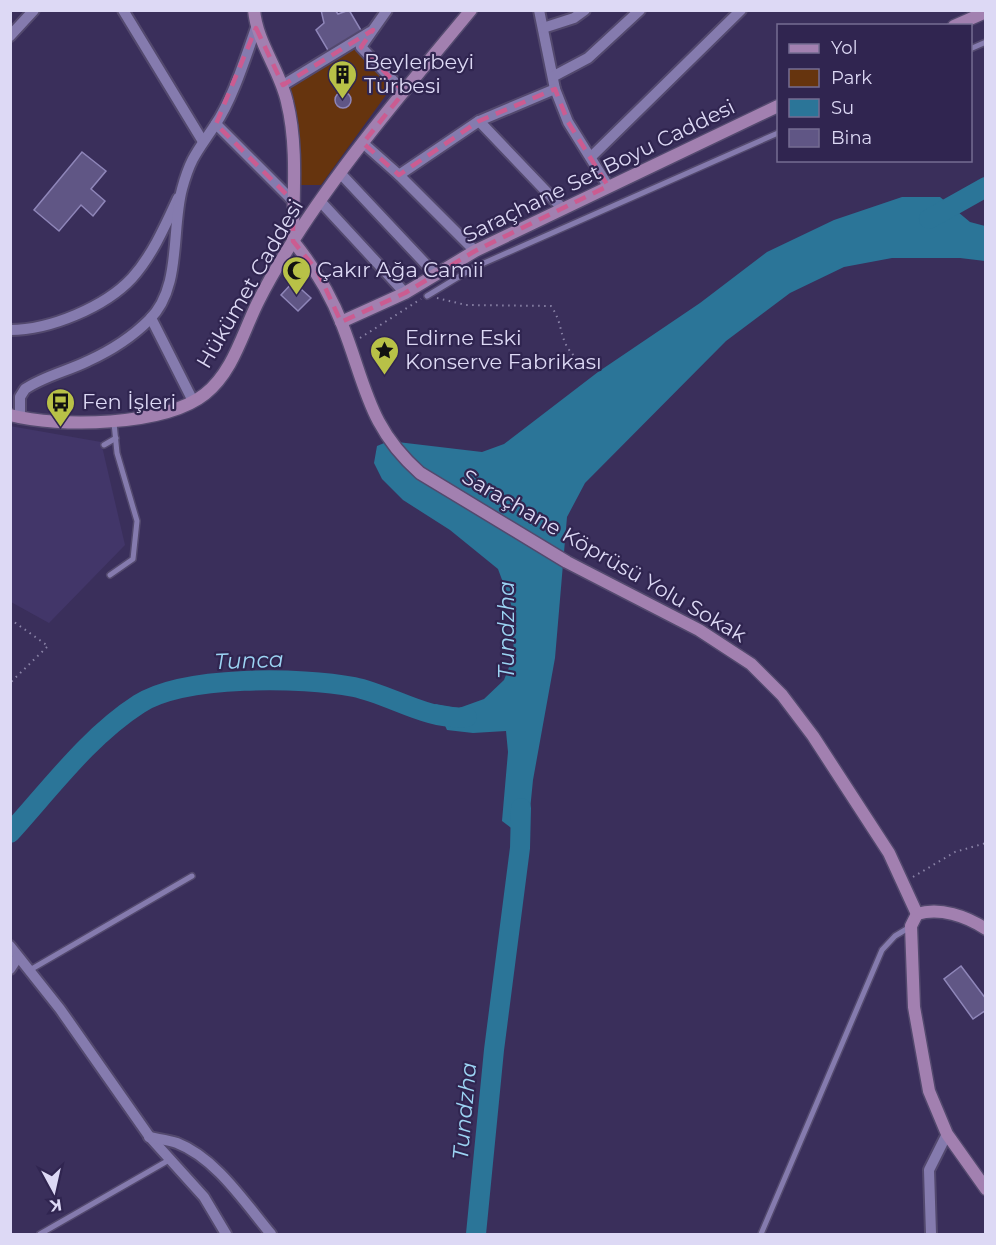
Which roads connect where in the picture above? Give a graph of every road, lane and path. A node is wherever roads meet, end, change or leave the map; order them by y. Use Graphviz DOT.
graph roads {
  1 [pos="34,10"];
  2 [pos="137,10"];
  3 [pos="255,10"];
  4 [pos="387,10"];
  5 [pos="471,10"];
  6 [pos="539,10"];
  7 [pos="585,10"];
  8 [pos="640,10"];
  9 [pos="741,10"];
  10 [pos="986,12"];
  11 [pos="125,13"];
  12 [pos="959,24"];
  13 [pos="256,28"];
  14 [pos="543,28"];
  15 [pos="373,30"];
  16 [pos="10,36"];
  17 [pos="986,42"];
  18 [pos="972,48"];
  19 [pos="554,76"];
  20 [pos="283,85"];
  21 [pos="555,89"];
  22 [pos="404,92"];
  23 [pos="777,106"];
  24 [pos="479,122"];
  25 [pos="216,124"];
  26 [pos="777,133"];
  27 [pos="202,140"];
  28 [pos="363,143"];
  29 [pos="591,157"];
  30 [pos="341,174"];
  31 [pos="399,175"];
  32 [pos="608,186"];
  33 [pos="181,192"];
  34 [pos="293,201"];
  35 [pos="320,201"];
  36 [pos="562,208"];
  37 [pos="293,241"];
  38 [pos="475,251"];
  39 [pos="436,275"];
  40 [pos="405,293"];
  41 [pos="427,296"];
  42 [pos="151,318"];
  43 [pos="342,322"];
  44 [pos="10,330"];
  45 [pos="350,345"];
  46 [pos="576,358"];
  47 [pos="193,401"];
  48 [pos="15,417"];
  49 [pos="114,421"];
  50 [pos="116,438"];
  51 [pos="104,445"];
  52 [pos="110,575"];
  53 [pos="10,619"];
  54 [pos="10,683"];
  55 [pos="986,843"];
  56 [pos="192,876"];
  57 [pos="903,884"];
  58 [pos="917,914"];
  59 [pos="911,926"];
  60 [pos="986,929"];
  61 [pos="10,946"];
  62 [pos="18,957"];
  63 [pos="10,969"];
  64 [pos="29,970"];
  65 [pos="947,1134"];
  66 [pos="149,1137"];
  67 [pos="169,1160"];
  68 [pos="986,1189"];
  69 [pos="40,1234"];
  70 [pos="226,1234"];
  71 [pos="271,1234"];
  72 [pos="761,1234"];
  73 [pos="931,1234"];
  1 -- 16 [label="street"];
  2 -- 11 [label="street"];
  3 -- 13 [label="street"];
  4 -- 15 [label="street"];
  5 -- 22 [label="street, Hükümet Caddesi"];
  6 -- 14 [label="street"];
  7 -- 14 [label="street"];
  8 -- 19 [label="street"];
  9 -- 29 [label="street"];
  10 -- 12 [label="street"];
  11 -- 27 [label="street"];
  13 -- 20 [label="street"];
  13 -- 25 [label="street"];
  14 -- 19 [label="street"];
  15 -- 20 [label="street"];
  15 -- 22 [label="street"];
  17 -- 18 [label="lane"];
  19 -- 21 [label="street"];
  20 -- 34 [label="street"];
  21 -- 24 [label="street"];
  21 -- 29 [label="street"];
  22 -- 28 [label="street, Hükümet Caddesi"];
  23 -- 32 [label="street, Saraçhane Set Boyu Caddesi"];
  24 -- 31 [label="street"];
  24 -- 36 [label="street"];
  25 -- 27 [label="street"];
  25 -- 34 [label="street"];
  26 -- 41 [label="lane"];
  27 -- 33 [label="street"];
  28 -- 30 [label="street, Hükümet Caddesi"];
  28 -- 31 [label="street"];
  29 -- 32 [label="street"];
  30 -- 35 [label="street, Hükümet Caddesi"];
  30 -- 39 [label="street"];
  31 -- 38 [label="street"];
  32 -- 36 [label="street, Saraçhane Set Boyu Caddesi"];
  33 -- 42 [label="street"];
  33 -- 44 [label="street"];
  34 -- 37 [label="street"];
  35 -- 37 [label="street, Hükümet Caddesi"];
  35 -- 40 [label="street"];
  36 -- 38 [label="street, Saraçhane Set Boyu Caddesi"];
  37 -- 43 [label="street, Saraçhane Köprüsü Yolu Sokak"];
  37 -- 47 [label="street, Hükümet Caddesi"];
  38 -- 39 [label="street, Saraçhane Set Boyu Caddesi"];
  39 -- 40 [label="street, Saraçhane Set Boyu Caddesi"];
  40 -- 43 [label="street, Saraçhane Set Boyu Caddesi"];
  41 -- 45 [label="path"];
  41 -- 46 [label="path"];
  42 -- 47 [label="street"];
  42 -- 48 [label="street"];
  43 -- 45 [label="street, Saraçhane Köprüsü Yolu Sokak"];
  45 -- 57 [label="street, Saraçhane Köprüsü Yolu Sokak"];
  47 -- 49 [label="street"];
  48 -- 49 [label="street"];
  49 -- 50 [label="lane"];
  50 -- 51 [label="lane"];
  50 -- 52 [label="lane"];
  53 -- 54 [label="path"];
  55 -- 57 [label="path"];
  56 -- 64 [label="lane"];
  57 -- 58 [label="street, Saraçhane Köprüsü Yolu Sokak"];
  58 -- 59 [label="street"];
  58 -- 60 [label="street"];
  59 -- 65 [label="street"];
  59 -- 72 [label="lane"];
  61 -- 62 [label="street"];
  62 -- 63 [label="street"];
  62 -- 64 [label="street"];
  64 -- 66 [label="street"];
  65 -- 68 [label="street"];
  65 -- 73 [label="street"];
  66 -- 67 [label="street"];
  66 -- 71 [label="street"];
  67 -- 69 [label="lane"];
  67 -- 70 [label="street"];
}
